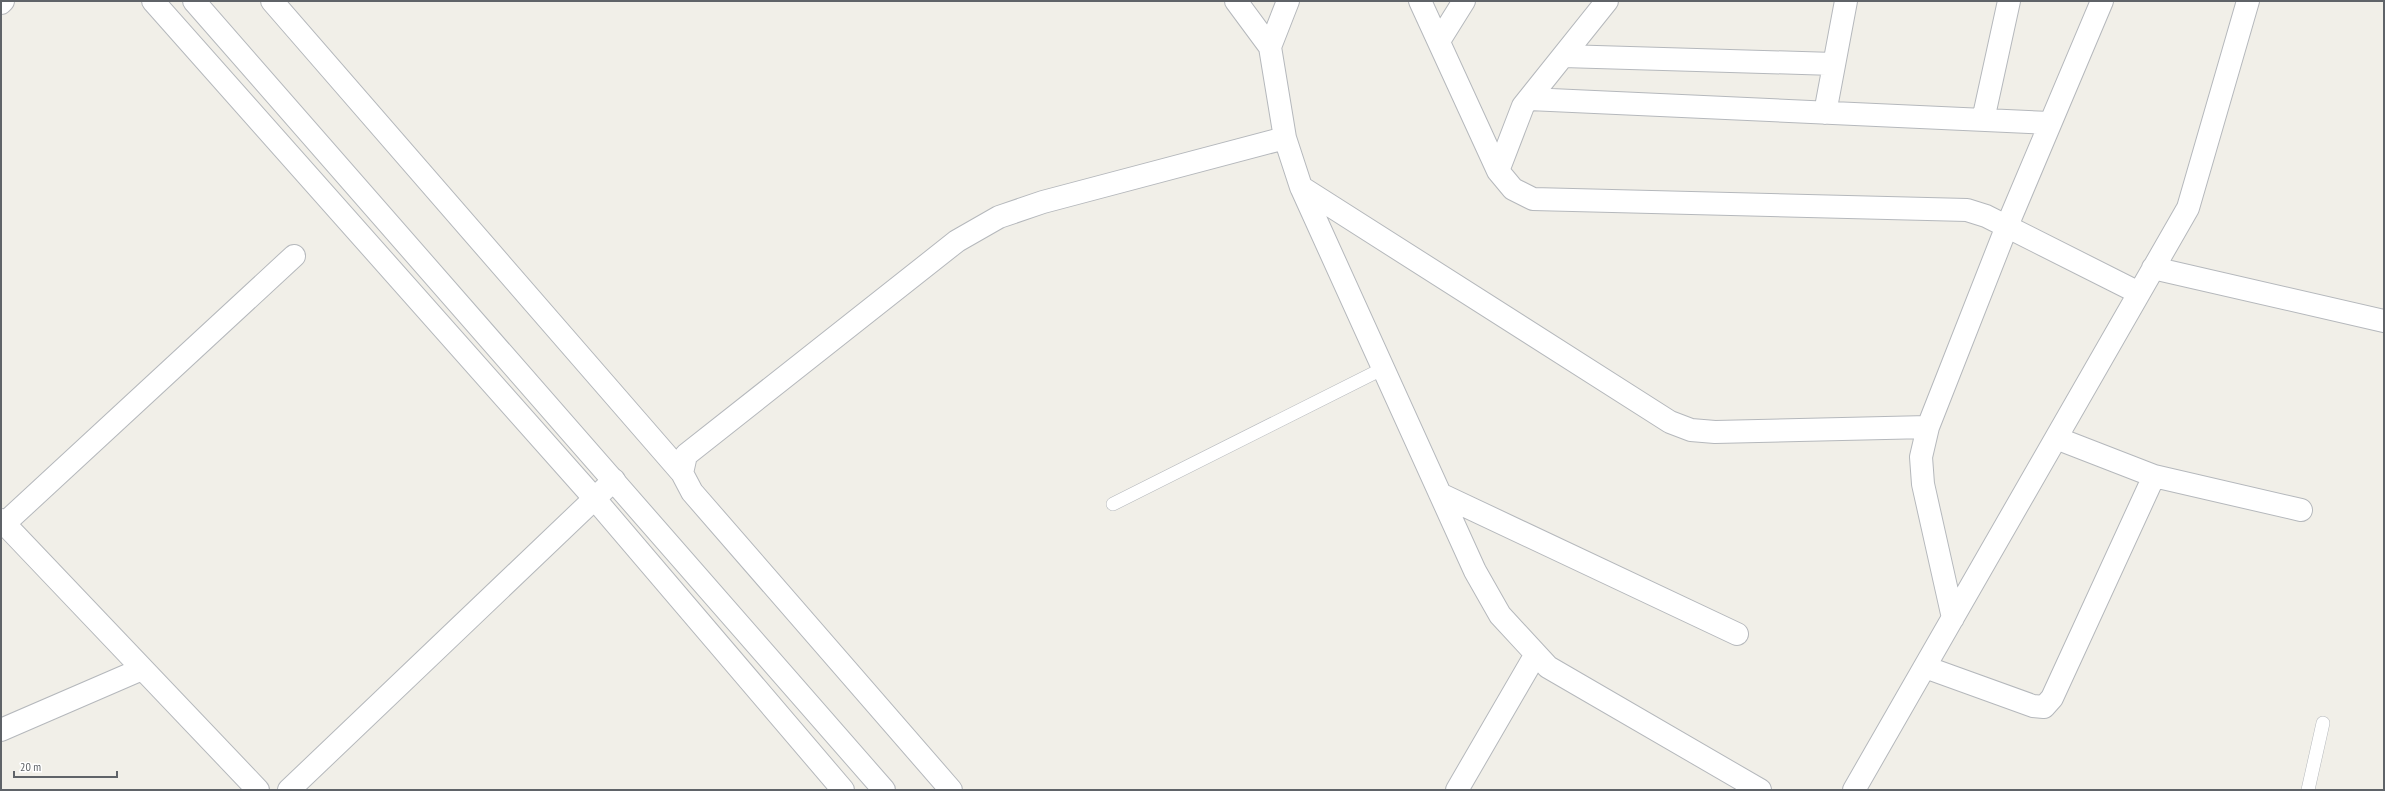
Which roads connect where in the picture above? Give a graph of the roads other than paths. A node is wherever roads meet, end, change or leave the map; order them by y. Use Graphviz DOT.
graph roads {
  1 [pos="3,1"];
  2 [pos="153,1"];
  3 [pos="194,1"];
  4 [pos="272,1"];
  5 [pos="1236,1"];
  6 [pos="1288,1"];
  7 [pos="1420,1"];
  8 [pos="1464,1"];
  9 [pos="1607,1"];
  10 [pos="1846,1"];
  11 [pos="2009,1"];
  12 [pos="2102,1"];
  13 [pos="2248,1"];
  14 [pos="1,3"];
  15 [pos="1439,41"];
  16 [pos="1270,46"];
  17 [pos="1563,56"];
  18 [pos="1834,64"];
  19 [pos="1529,99"];
  20 [pos="1825,113"];
  21 [pos="1984,120"];
  22 [pos="2050,123"];
  23 [pos="1285,138"];
  24 [pos="1498,171"];
  25 [pos="1301,187"];
  26 [pos="2007,226"];
  27 [pos="294,256"];
  28 [pos="2153,268"];
  29 [pos="2139,293"];
  30 [pos="2384,321"];
  31 [pos="1384,368"];
  32 [pos="1928,427"];
  33 [pos="2056,438"];
  34 [pos="682,472"];
  35 [pos="2154,476"];
  36 [pos="614,480"];
  37 [pos="1440,494"];
  38 [pos="594,498"];
  39 [pos="1113,504"];
  40 [pos="2301,510"];
  41 [pos="3,522"];
  42 [pos="1953,618"];
  43 [pos="1737,634"];
  44 [pos="1536,654"];
  45 [pos="1925,667"];
  46 [pos="142,669"];
  47 [pos="2323,723"];
  48 [pos="1,730"];
  49 [pos="258,790"];
  50 [pos="289,790"];
  51 [pos="843,790"];
  52 [pos="884,790"];
  53 [pos="951,790"];
  54 [pos="1457,790"];
  55 [pos="1760,790"];
  56 [pos="1854,790"];
  57 [pos="2308,790"];
  1 -- 14 [label="street"];
  2 -- 38 [label="street"];
  3 -- 36 [label="street"];
  4 -- 34 [label="street"];
  5 -- 16 [label="street"];
  6 -- 16 [label="street"];
  7 -- 15 [label="street"];
  8 -- 15 [label="street"];
  9 -- 17 [label="street"];
  10 -- 18 [label="street"];
  11 -- 21 [label="street"];
  12 -- 22 [label="street"];
  13 -- 28 [label="street"];
  15 -- 24 [label="street"];
  16 -- 23 [label="street"];
  17 -- 18 [label="street"];
  17 -- 19 [label="street"];
  18 -- 20 [label="street"];
  19 -- 20 [label="street"];
  19 -- 24 [label="street"];
  20 -- 21 [label="street"];
  21 -- 22 [label="street"];
  22 -- 26 [label="street"];
  23 -- 25 [label="street"];
  23 -- 34 [label="street"];
  24 -- 26 [label="street"];
  25 -- 31 [label="street"];
  25 -- 32 [label="street"];
  26 -- 29 [label="street"];
  26 -- 32 [label="street"];
  27 -- 41 [label="street"];
  28 -- 29 [label="street"];
  28 -- 30 [label="street"];
  29 -- 33 [label="street"];
  31 -- 37 [label="street"];
  31 -- 39 [label="lane"];
  32 -- 42 [label="street"];
  33 -- 35 [label="street"];
  33 -- 42 [label="street"];
  34 -- 53 [label="street"];
  35 -- 40 [label="street"];
  35 -- 45 [label="street"];
  36 -- 38 [label="street"];
  36 -- 52 [label="street"];
  37 -- 43 [label="street"];
  37 -- 44 [label="street"];
  38 -- 50 [label="street"];
  38 -- 51 [label="street"];
  41 -- 46 [label="street"];
  42 -- 45 [label="street"];
  44 -- 54 [label="street"];
  44 -- 55 [label="street"];
  45 -- 56 [label="street"];
  46 -- 48 [label="street"];
  46 -- 49 [label="street"];
  47 -- 57 [label="lane"];
}
